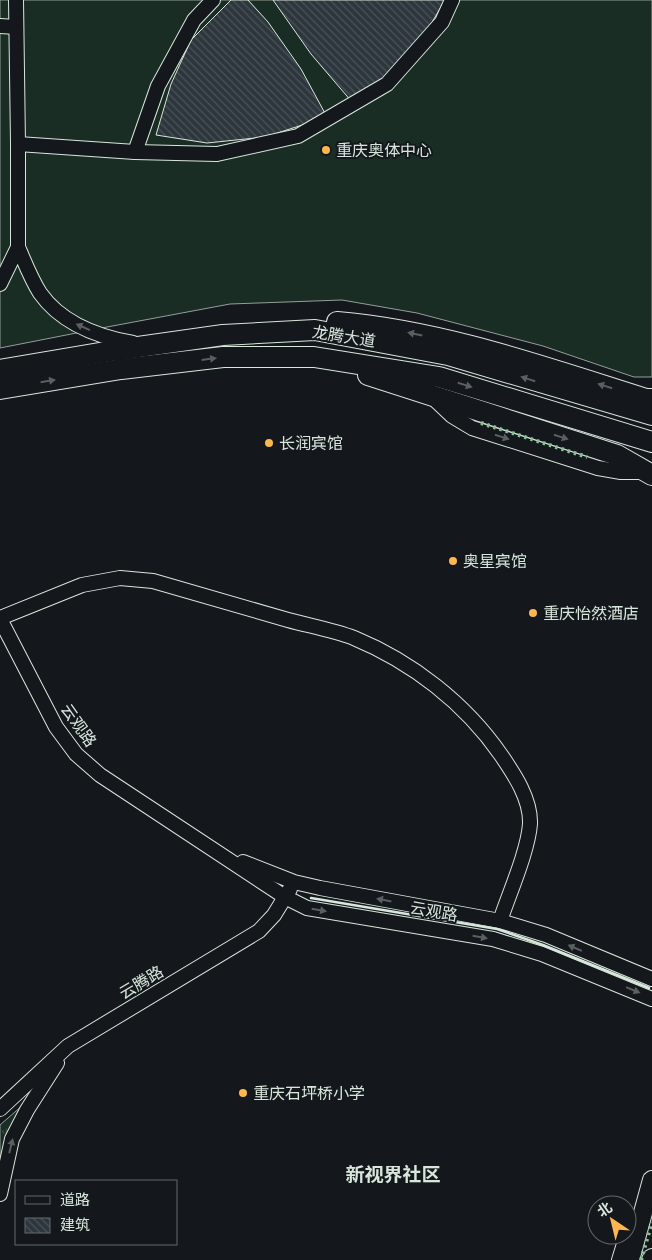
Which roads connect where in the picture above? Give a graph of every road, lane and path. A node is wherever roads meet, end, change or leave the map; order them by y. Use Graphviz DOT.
graph roads {
  1 [pos="16,0"];
  2 [pos="213,0"];
  3 [pos="452,0"];
  4 [pos="0,26"];
  5 [pos="16,27"];
  6 [pos="18,144"];
  7 [pos="135,152"];
  8 [pos="18,247"];
  9 [pos="0,284"];
  10 [pos="110,339"];
  11 [pos="146,346"];
  12 [pos="314,357"];
  13 [pos="0,359"];
  14 [pos="0,370"];
  15 [pos="0,389"];
  16 [pos="652,399"];
  17 [pos="652,415"];
  18 [pos="652,442"];
  19 [pos="650,473"];
  20 [pos="0,618"];
  21 [pos="217,851"];
  22 [pos="294,882"];
  23 [pos="285,897"];
  24 [pos="500,921"];
  25 [pos="652,979"];
  26 [pos="652,998"];
  27 [pos="68,1046"];
  28 [pos="0,1109"];
  29 [pos="652,1180"];
  30 [pos="0,1194"];
  31 [pos="647,1197"];
  32 [pos="619,1260"];
  33 [pos="630,1260"];
  1 -- 5 [label="street"];
  2 -- 7 [label="street"];
  3 -- 7 [label="street"];
  4 -- 5 [label="street"];
  5 -- 6 [label="street"];
  6 -- 7 [label="street"];
  6 -- 8 [label="street"];
  8 -- 9 [label="street"];
  10 -- 8 [label="street, one-way"];
  10 -- 11 [label="street"];
  10 -- 13 [label="highway"];
  16 -- 10 [label="highway, one-way"];
  11 -- 14 [label="highway, 龙腾大道"];
  17 -- 11 [label="highway, 龙腾大道, one-way"];
  15 -- 12 [label="highway, 龙腾大道, one-way"];
  12 -- 18 [label="highway, 龙腾大道, one-way"];
  12 -- 19 [label="highway, one-way"];
  20 -- 21 [label="street, 云观路"];
  20 -- 24 [label="street"];
  21 -- 22 [label="street, 云观路"];
  21 -- 23 [label="street, 云观路"];
  22 -- 23 [label="street, 云腾路"];
  24 -- 22 [label="street, 云观路, one-way"];
  23 -- 26 [label="street, 云观路, one-way"];
  23 -- 27 [label="street, 云腾路"];
  25 -- 24 [label="street, 云观路, one-way"];
  27 -- 28 [label="street, 云腾路"];
  30 -- 27 [label="street, one-way"];
  29 -- 31 [label="main road"];
  31 -- 32 [label="street"];
  31 -- 33 [label="main road"];
}
